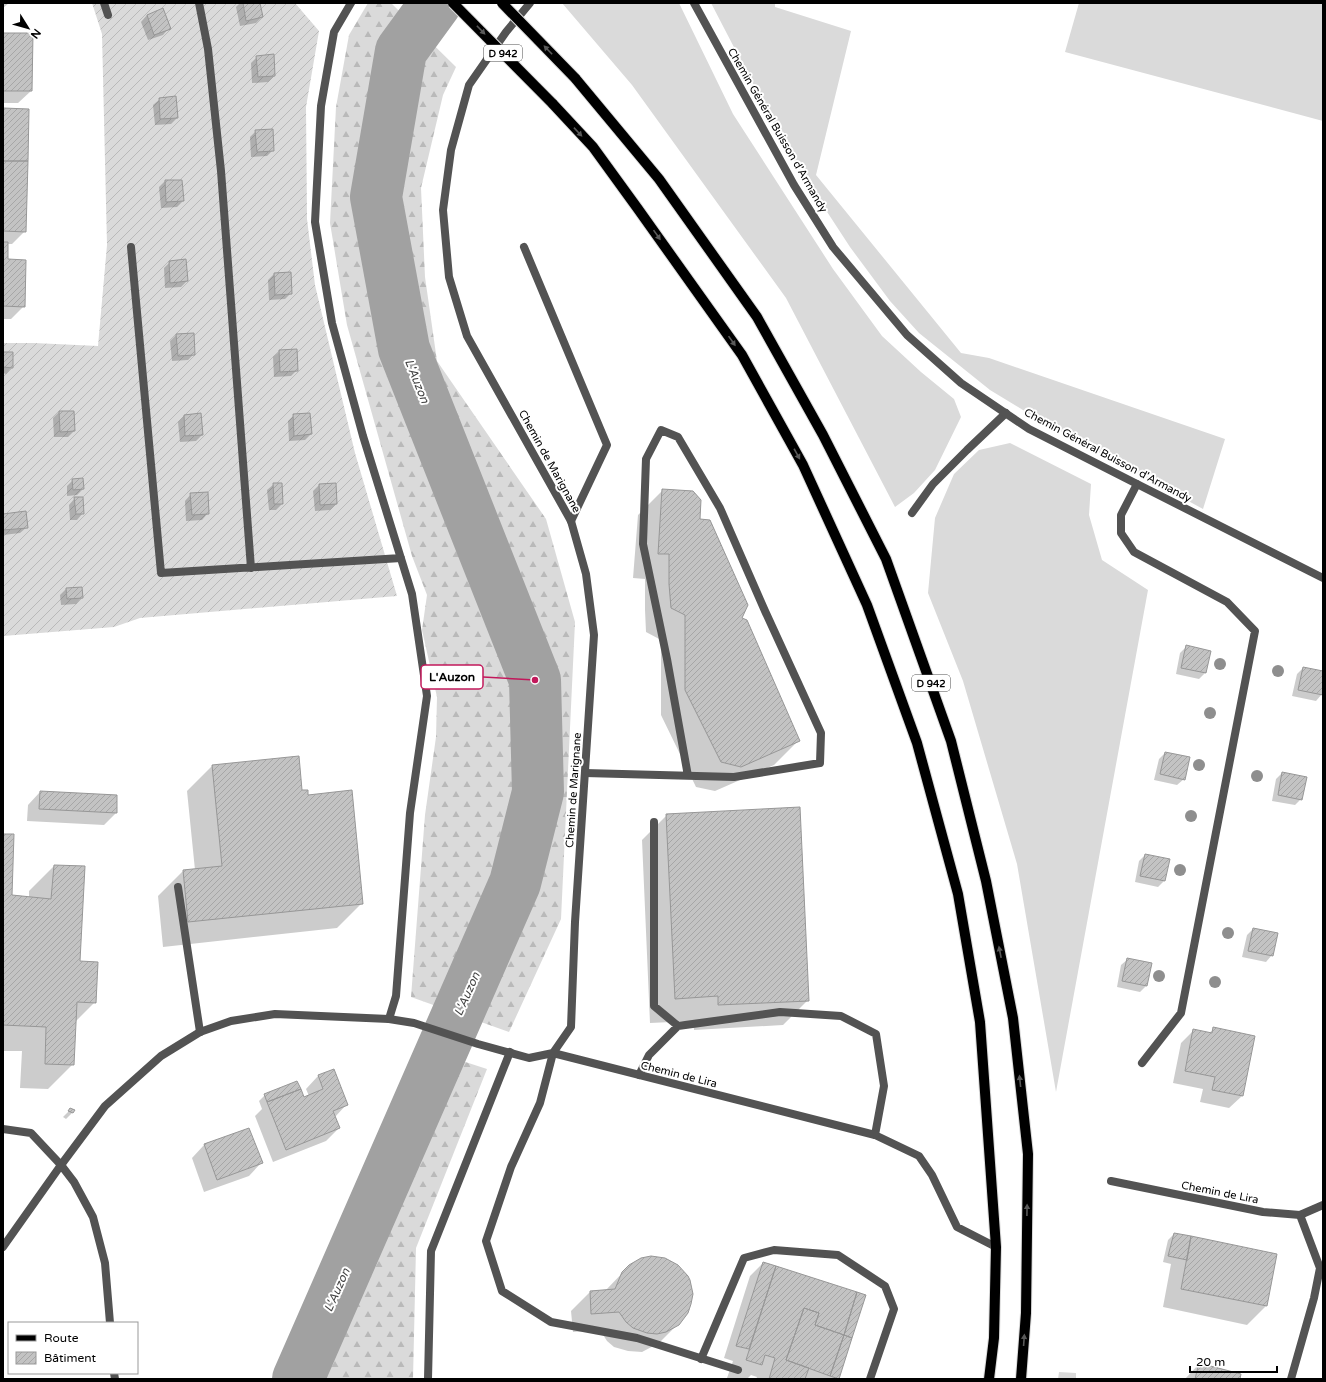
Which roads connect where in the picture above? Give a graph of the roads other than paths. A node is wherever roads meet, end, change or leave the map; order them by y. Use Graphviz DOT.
graph roads {
  1 [pos="104,3"];
  2 [pos="198,3"];
  3 [pos="351,3"];
  4 [pos="453,3"];
  5 [pos="502,3"];
  6 [pos="530,3"];
  7 [pos="694,3"];
  8 [pos="108,15"];
  9 [pos="130,247"];
  10 [pos="524,247"];
  11 [pos="1006,413"];
  12 [pos="1136,484"];
  13 [pos="912,513"];
  14 [pos="571,521"];
  15 [pos="401,558"];
  16 [pos="252,568"];
  17 [pos="1323,578"];
  18 [pos="585,773"];
  19 [pos="688,776"];
  20 [pos="654,822"];
  21 [pos="178,887"];
  22 [pos="389,1019"];
  23 [pos="678,1026"];
  24 [pos="200,1032"];
  25 [pos="510,1052"];
  26 [pos="553,1053"];
  27 [pos="1142,1063"];
  28 [pos="639,1075"];
  29 [pos="3,1129"];
  30 [pos="875,1135"];
  31 [pos="61,1165"];
  32 [pos="1111,1181"];
  33 [pos="1323,1205"];
  34 [pos="1300,1215"];
  35 [pos="6,1239"];
  36 [pos="3,1247"];
  37 [pos="996,1247"];
  38 [pos="1322,1269"];
  39 [pos="110,1322"];
  40 [pos="701,1359"];
  41 [pos="738,1370"];
  42 [pos="428,1379"];
  43 [pos="870,1379"];
  44 [pos="990,1379"];
  45 [pos="1021,1379"];
  46 [pos="1291,1379"];
  1 -- 8 [label="street"];
  2 -- 16 [label="street"];
  3 -- 15 [label="street"];
  4 -- 37 [label="main road, D 942, one-way, bridge"];
  45 -- 5 [label="main road, D 942, one-way, bridge"];
  6 -- 14 [label="street, Chemin de Marignane"];
  7 -- 11 [label="street, Chemin Général Buisson d'Armandy"];
  9 -- 16 [label="street"];
  10 -- 14 [label="street"];
  11 -- 12 [label="street, Chemin Général Buisson d'Armandy"];
  11 -- 13 [label="street"];
  12 -- 17 [label="street, Chemin Général Buisson d'Armandy"];
  12 -- 27 [label="street"];
  14 -- 18 [label="street, Chemin de Marignane"];
  15 -- 16 [label="street"];
  15 -- 22 [label="street"];
  18 -- 19 [label="street"];
  18 -- 26 [label="street, Chemin de Marignane"];
  19 -- 19 [label="street"];
  20 -- 23 [label="street"];
  21 -- 24 [label="street"];
  22 -- 24 [label="street, Chemin de Lira"];
  22 -- 25 [label="street, Chemin de Lira"];
  23 -- 28 [label="street"];
  23 -- 30 [label="street"];
  24 -- 31 [label="street, Chemin de Lira"];
  25 -- 26 [label="street, Chemin de Lira"];
  25 -- 42 [label="street"];
  26 -- 28 [label="street, Chemin de Lira"];
  26 -- 40 [label="street"];
  28 -- 30 [label="street, Chemin de Lira"];
  29 -- 31 [label="street"];
  30 -- 37 [label="street, Chemin de Lira"];
  31 -- 35 [label="street, Chemin de Lira"];
  31 -- 39 [label="street"];
  32 -- 34 [label="street, Chemin de Lira"];
  33 -- 34 [label="street, Chemin de Lira"];
  34 -- 38 [label="street"];
  35 -- 36 [label="street, Chemin de Lira"];
  37 -- 44 [label="main road, D 942"];
  38 -- 46 [label="street"];
  40 -- 41 [label="street"];
  40 -- 43 [label="street"];
}
